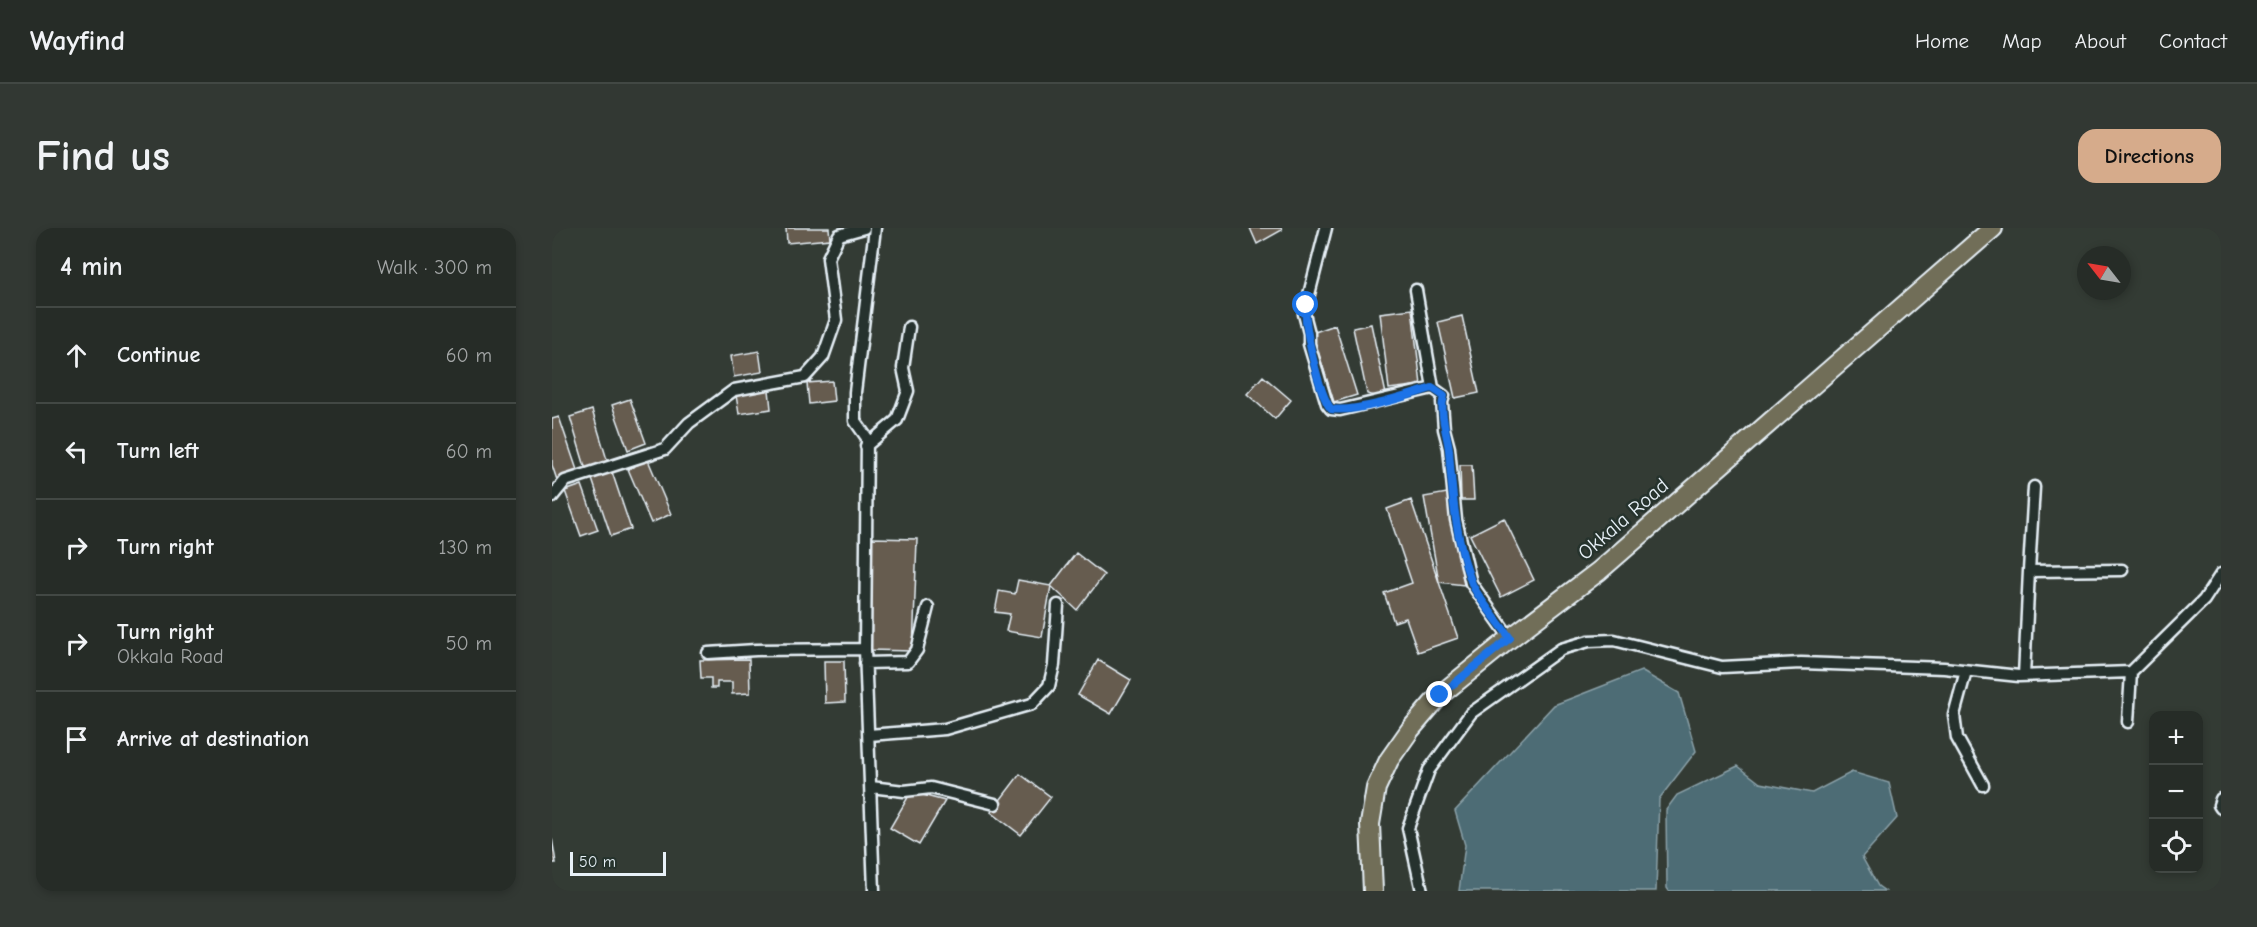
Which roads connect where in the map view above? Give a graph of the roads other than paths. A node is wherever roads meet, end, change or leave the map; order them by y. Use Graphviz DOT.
graph roads {
  1 [pos="864,228"];
  2 [pos="875,228"];
  3 [pos="1326,228"];
  4 [pos="1993,228"];
  5 [pos="1416,290"];
  6 [pos="909,327"];
  7 [pos="1432,388"];
  8 [pos="867,446"];
  9 [pos="2034,487"];
  10 [pos="552,497"];
  11 [pos="2122,570"];
  12 [pos="2029,571"];
  13 [pos="2221,574"];
  14 [pos="1058,605"];
  15 [pos="928,607"];
  16 [pos="1510,638"];
  17 [pos="865,649"];
  18 [pos="708,654"];
  19 [pos="865,663"];
  20 [pos="1966,671"];
  21 [pos="2130,672"];
  22 [pos="2024,676"];
  23 [pos="2128,722"];
  24 [pos="869,735"];
  25 [pos="1983,785"];
  26 [pos="871,787"];
  27 [pos="2221,799"];
  28 [pos="995,804"];
  29 [pos="2221,808"];
  30 [pos="874,891"];
  31 [pos="1373,891"];
  32 [pos="1422,891"];
  1 -- 10 [label="street"];
  2 -- 8 [label="street"];
  3 -- 7 [label="street"];
  4 -- 16 [label="main road, Okkala Road"];
  5 -- 7 [label="street"];
  6 -- 8 [label="street"];
  7 -- 16 [label="street"];
  8 -- 17 [label="street"];
  9 -- 12 [label="street"];
  11 -- 12 [label="street"];
  12 -- 22 [label="street"];
  13 -- 21 [label="street"];
  14 -- 24 [label="street"];
  15 -- 19 [label="street"];
  16 -- 31 [label="main road, Okkala Road"];
  17 -- 18 [label="street"];
  17 -- 19 [label="street"];
  19 -- 24 [label="street"];
  20 -- 22 [label="street"];
  20 -- 25 [label="street"];
  20 -- 32 [label="street"];
  21 -- 22 [label="street"];
  21 -- 23 [label="street"];
  24 -- 26 [label="street"];
  26 -- 28 [label="street"];
  26 -- 30 [label="street"];
  27 -- 29 [label="street"];
}
